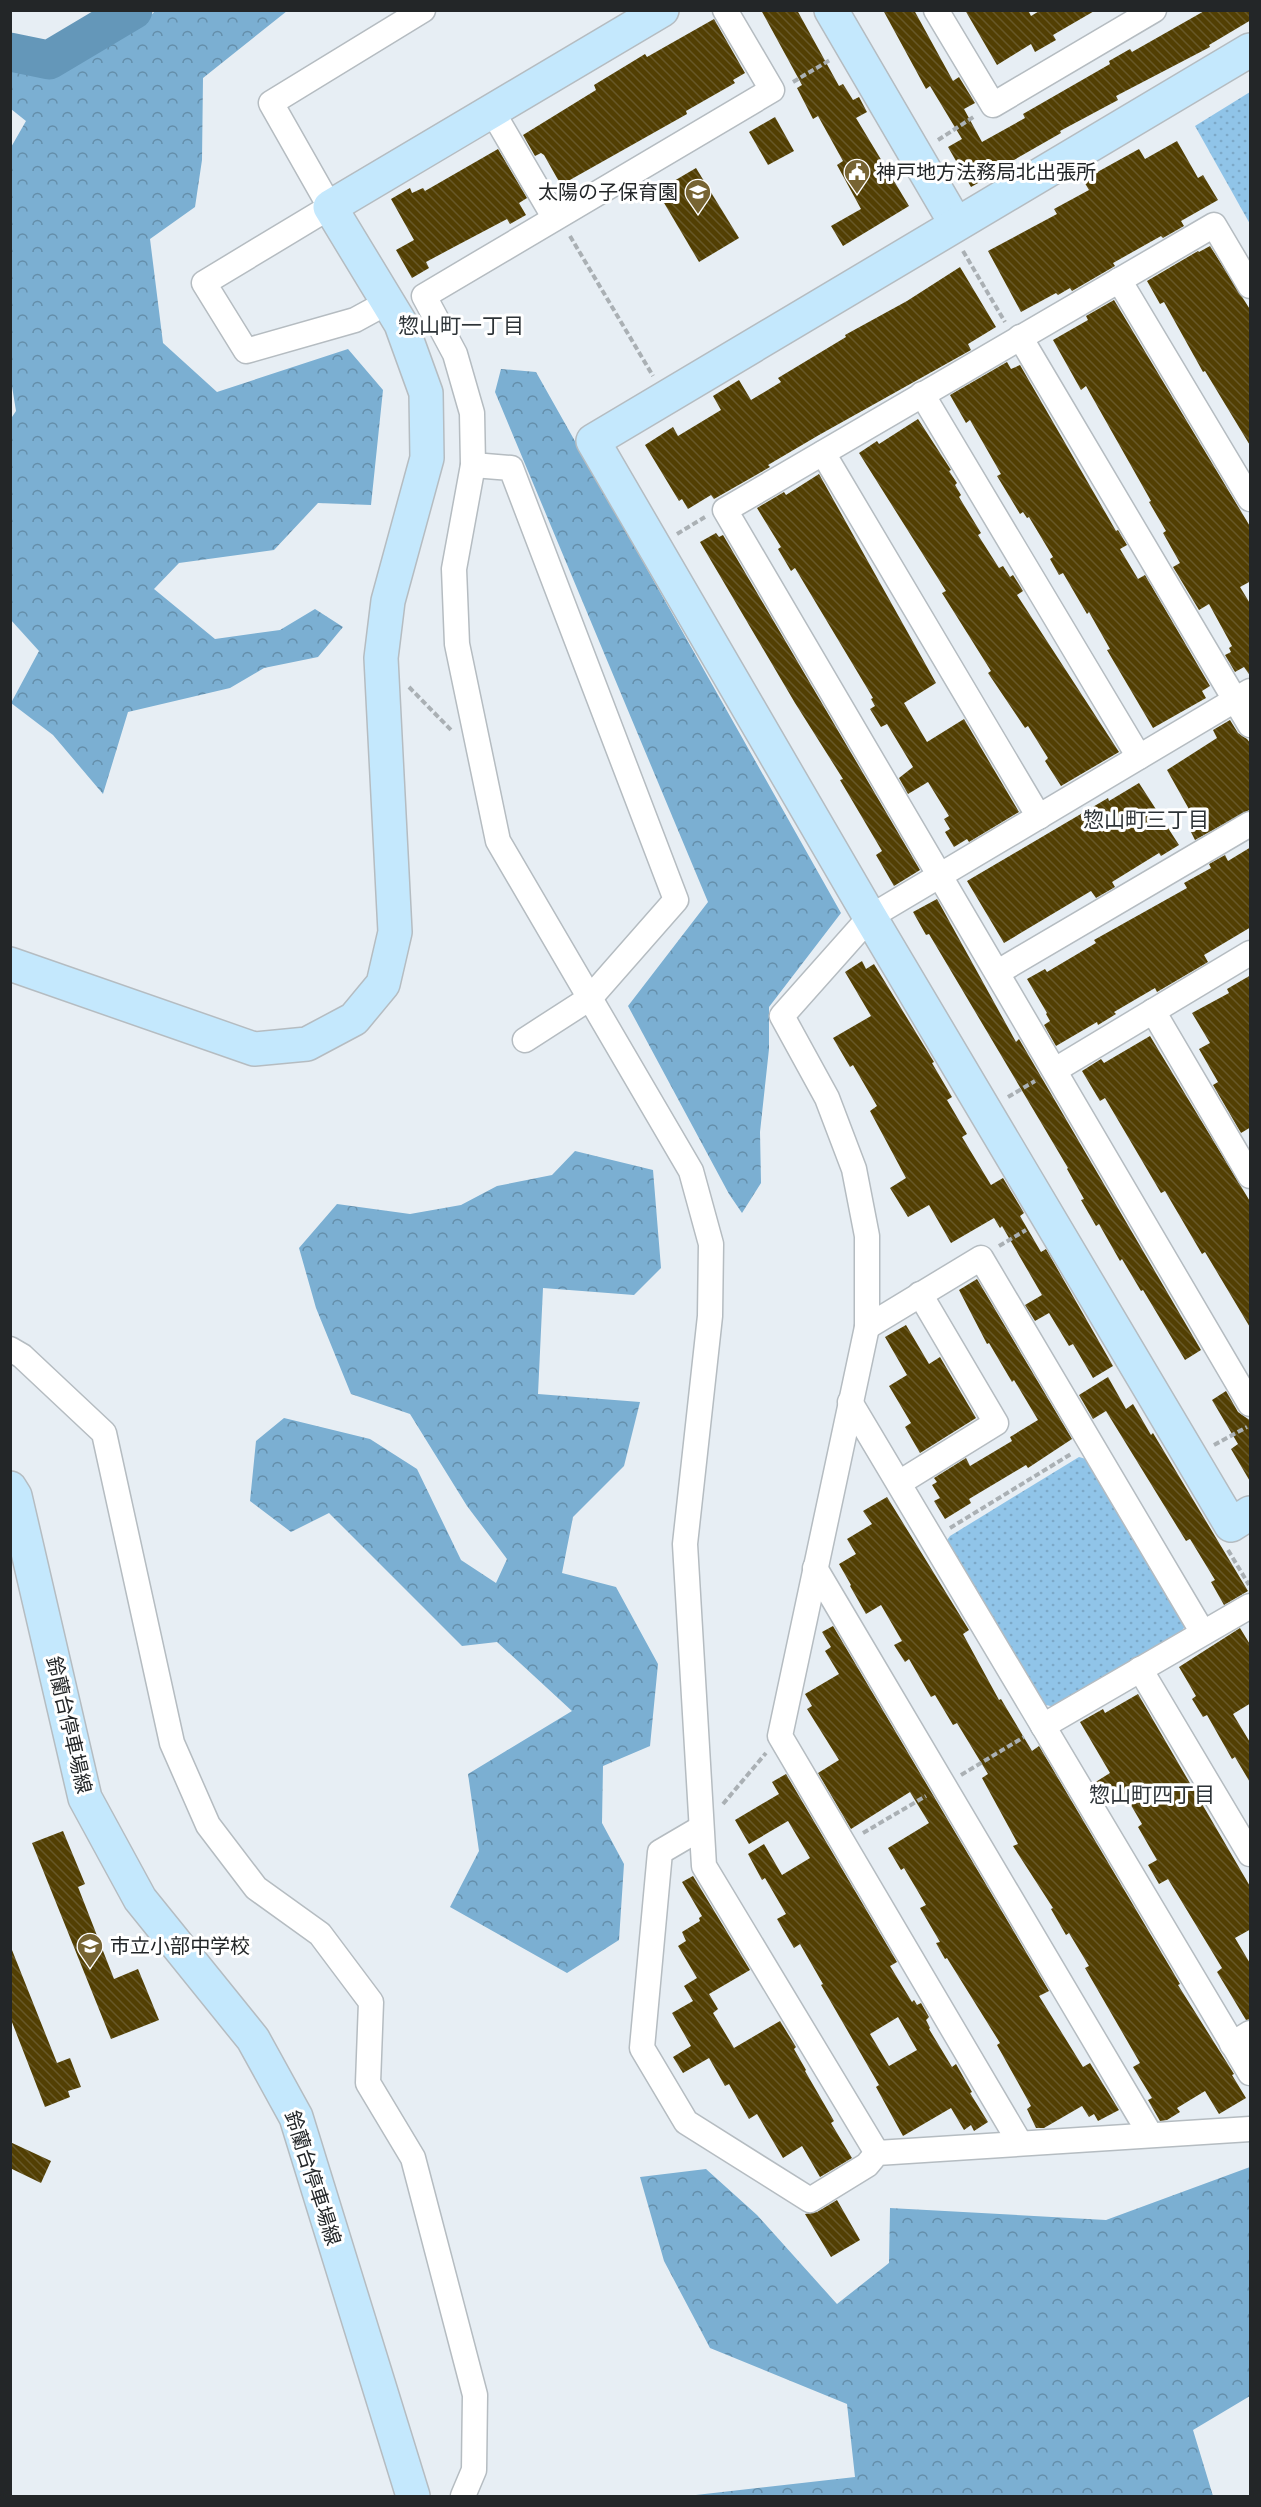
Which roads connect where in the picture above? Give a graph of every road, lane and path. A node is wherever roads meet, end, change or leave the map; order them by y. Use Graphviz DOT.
graph roads {
  1 [pos="423,10"];
  2 [pos="662,10"];
  3 [pos="725,10"];
  4 [pos="831,10"];
  5 [pos="936,10"];
  6 [pos="1154,10"];
  7 [pos="1251,50"];
  8 [pos="836,56"];
  9 [pos="772,90"];
  10 [pos="993,105"];
  11 [pos="492,111"];
  12 [pos="929,146"];
  13 [pos="330,207"];
  14 [pos="554,217"];
  15 [pos="956,224"];
  16 [pos="1119,280"];
  17 [pos="1251,286"];
  18 [pos="388,302"];
  19 [pos="1020,337"];
  20 [pos="655,379"];
  21 [pos="922,394"];
  22 [pos="823,453"];
  23 [pos="473,465"];
  24 [pos="1251,499"];
  25 [pos="725,510"];
  26 [pos="670,538"];
  27 [pos="381,658"];
  28 [pos="1243,695"];
  29 [pos="1251,725"];
  30 [pos="1139,757"];
  31 [pos="480,760"];
  32 [pos="1039,817"];
  33 [pos="1251,824"];
  34 [pos="940,876"];
  35 [pos="870,917"];
  36 [pos="1251,953"];
  37 [pos="10,964"];
  38 [pos="998,972"];
  39 [pos="590,998"];
  40 [pos="1153,1011"];
  41 [pos="525,1040"];
  42 [pos="1055,1070"];
  43 [pos="999,1102"];
  44 [pos="1251,1176"];
  45 [pos="1048,1216"];
  46 [pos="981,1258"];
  47 [pos="921,1294"];
  48 [pos="867,1327"];
  49 [pos="10,1349"];
  50 [pos="850,1402"];
  51 [pos="1251,1404"];
  52 [pos="1251,1424"];
  53 [pos="1090,1442"];
  54 [pos="1208,1449"];
  55 [pos="898,1483"];
  56 [pos="10,1488"];
  57 [pos="1251,1513"];
  58 [pos="932,1539"];
  59 [pos="1226,1547"];
  60 [pos="815,1568"];
  61 [pos="1251,1587"];
  62 [pos="1247,1616"];
  63 [pos="1203,1633"];
  64 [pos="1140,1669"];
  65 [pos="1043,1726"];
  66 [pos="780,1736"];
  67 [pos="701,1828"];
  68 [pos="1251,1854"];
  69 [pos="1241,2038"];
  70 [pos="1251,2073"];
  71 [pos="1251,2129"];
  72 [pos="1150,2134"];
  73 [pos="1020,2143"];
  74 [pos="877,2153"];
  75 [pos="413,2496"];
  76 [pos="463,2496"];
  1 -- 13 [label="street"];
  2 -- 11 [label="street"];
  3 -- 9 [label="street"];
  4 -- 15 [label="street"];
  5 -- 10 [label="street"];
  6 -- 10 [label="street"];
  7 -- 15 [label="street"];
  8 -- 9 [label="path"];
  9 -- 14 [label="street"];
  10 -- 12 [label="path"];
  11 -- 13 [label="street"];
  11 -- 14 [label="street"];
  13 -- 18 [label="street"];
  13 -- 18 [label="street"];
  14 -- 20 [label="path"];
  14 -- 23 [label="street"];
  15 -- 19 [label="path"];
  15 -- 35 [label="street"];
  16 -- 17 [label="street"];
  16 -- 19 [label="street"];
  16 -- 24 [label="street"];
  18 -- 27 [label="street"];
  19 -- 21 [label="street"];
  19 -- 28 [label="street"];
  21 -- 22 [label="street"];
  21 -- 30 [label="street"];
  22 -- 25 [label="street"];
  22 -- 32 [label="street"];
  23 -- 31 [label="street"];
  23 -- 39 [label="street"];
  25 -- 26 [label="path"];
  25 -- 34 [label="street"];
  27 -- 31 [label="path"];
  27 -- 37 [label="street"];
  28 -- 29 [label="street"];
  28 -- 30 [label="street"];
  30 -- 32 [label="street"];
  31 -- 39 [label="street"];
  32 -- 34 [label="street"];
  33 -- 38 [label="street"];
  34 -- 35 [label="street"];
  34 -- 38 [label="street"];
  35 -- 45 [label="street"];
  35 -- 48 [label="street"];
  36 -- 40 [label="street"];
  38 -- 42 [label="street"];
  39 -- 41 [label="street"];
  39 -- 67 [label="street"];
  40 -- 42 [label="street"];
  40 -- 44 [label="street"];
  42 -- 43 [label="path"];
  42 -- 51 [label="street"];
  45 -- 46 [label="path"];
  45 -- 57 [label="street"];
  46 -- 47 [label="street"];
  46 -- 53 [label="street"];
  47 -- 48 [label="street"];
  47 -- 55 [label="street"];
  48 -- 50 [label="street"];
  49 -- 76 [label="street"];
  50 -- 55 [label="street"];
  50 -- 60 [label="street"];
  52 -- 54 [label="path"];
  53 -- 58 [label="path"];
  53 -- 63 [label="street"];
  55 -- 58 [label="street"];
  56 -- 75 [label="street, 鈴蘭台停車場線"];
  58 -- 65 [label="street"];
  59 -- 61 [label="path"];
  60 -- 66 [label="street"];
  60 -- 72 [label="street"];
  62 -- 63 [label="street"];
  63 -- 64 [label="street"];
  64 -- 65 [label="street"];
  64 -- 68 [label="street"];
  65 -- 69 [label="street"];
  66 -- 67 [label="path"];
  66 -- 73 [label="street"];
  67 -- 74 [label="street"];
  67 -- 74 [label="street"];
  69 -- 70 [label="street"];
  71 -- 72 [label="street"];
  72 -- 73 [label="street"];
  73 -- 74 [label="street"];
}
